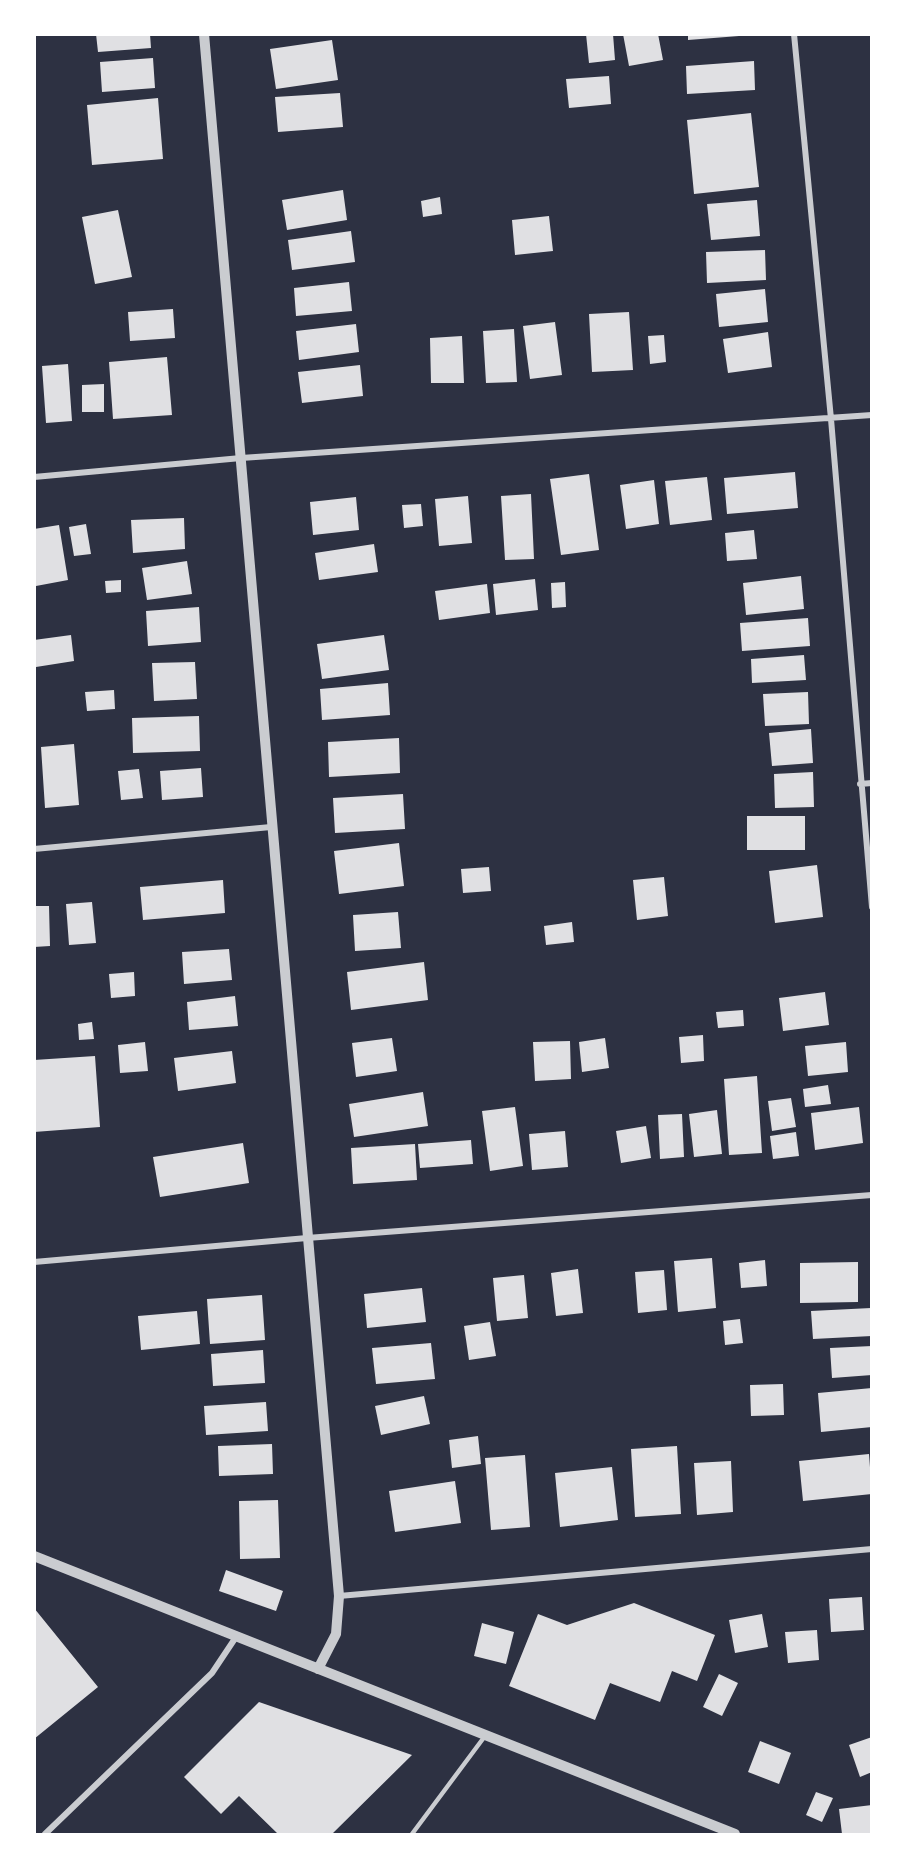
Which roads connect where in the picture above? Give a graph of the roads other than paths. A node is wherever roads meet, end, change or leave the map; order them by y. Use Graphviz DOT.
graph roads {
  1 [pos="204,34"];
  2 [pos="794,34"];
  3 [pos="872,415"];
  4 [pos="831,419"];
  5 [pos="241,458"];
  6 [pos="34,477"];
  7 [pos="872,783"];
  8 [pos="860,784"];
  9 [pos="271,827"];
  10 [pos="34,849"];
  11 [pos="872,907"];
  12 [pos="872,1195"];
  13 [pos="307,1238"];
  14 [pos="34,1262"];
  15 [pos="872,1549"];
  16 [pos="34,1556"];
  17 [pos="339,1596"];
  18 [pos="236,1637"];
  19 [pos="318,1669"];
  20 [pos="485,1736"];
  21 [pos="45,1834"];
  22 [pos="412,1834"];
  23 [pos="735,1834"];
  1 -- 5 [label="street"];
  2 -- 4 [label="street"];
  3 -- 4 [label="street"];
  4 -- 5 [label="street"];
  4 -- 8 [label="street"];
  5 -- 6 [label="street"];
  5 -- 9 [label="street"];
  7 -- 8 [label="street"];
  8 -- 11 [label="street"];
  9 -- 10 [label="street"];
  9 -- 13 [label="street"];
  12 -- 13 [label="street"];
  13 -- 14 [label="street"];
  13 -- 17 [label="street"];
  15 -- 17 [label="street"];
  16 -- 18 [label="street"];
  17 -- 19 [label="street"];
  18 -- 19 [label="street"];
  18 -- 21 [label="street"];
  19 -- 20 [label="street"];
  20 -- 22 [label="lane"];
  20 -- 23 [label="street"];
}
